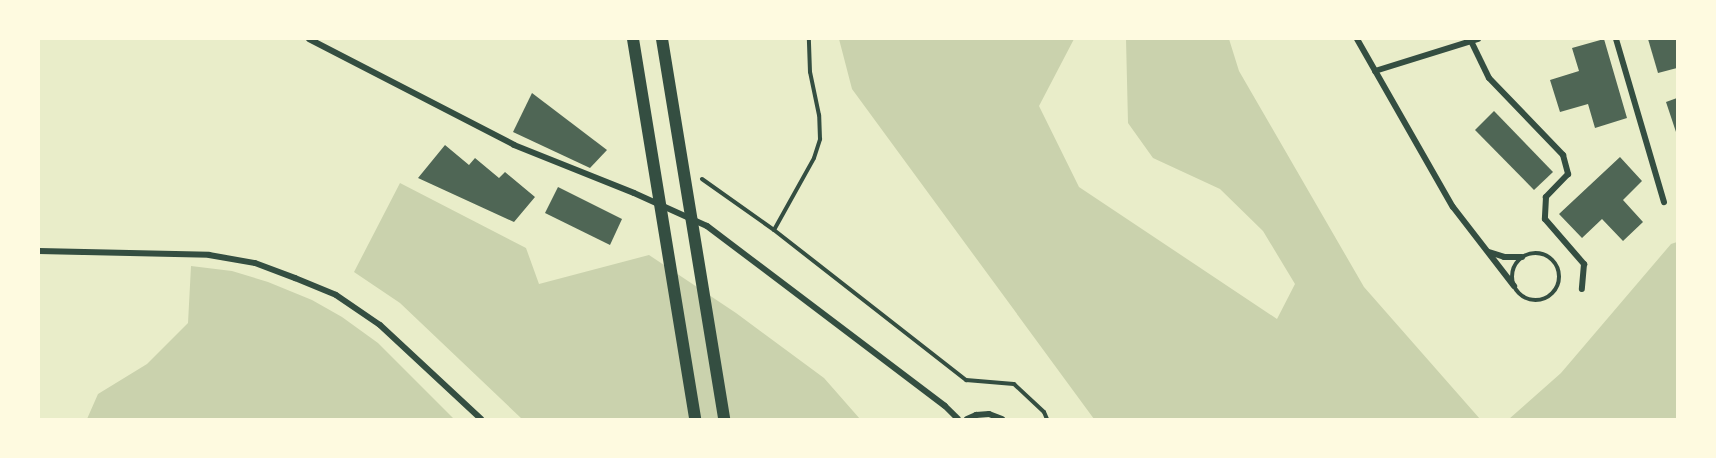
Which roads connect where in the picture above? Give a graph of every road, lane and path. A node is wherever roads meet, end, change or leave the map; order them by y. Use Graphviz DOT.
graph roads {
  1 [pos="309,39"];
  2 [pos="633,39"];
  3 [pos="662,39"];
  4 [pos="809,39"];
  5 [pos="1357,39"];
  6 [pos="1616,39"];
  7 [pos="1474,40"];
  8 [pos="1375,71"];
  9 [pos="697,175"];
  10 [pos="1664,202"];
  11 [pos="774,230"];
  12 [pos="1486,250"];
  13 [pos="39,251"];
  14 [pos="1522,257"];
  15 [pos="1514,286"];
  16 [pos="1582,289"];
  17 [pos="481,419"];
  18 [pos="695,419"];
  19 [pos="724,419"];
  20 [pos="958,419"];
  21 [pos="967,419"];
  22 [pos="1002,419"];
  23 [pos="1047,419"];
  1 -- 20 [label="street"];
  2 -- 18 [label="main road"];
  3 -- 19 [label="main road"];
  4 -- 11 [label="path"];
  5 -- 8 [label="street"];
  6 -- 10 [label="street"];
  7 -- 8 [label="street"];
  7 -- 16 [label="street"];
  8 -- 12 [label="street"];
  9 -- 11 [label="path"];
  11 -- 23 [label="path"];
  12 -- 14 [label="street"];
  12 -- 15 [label="street"];
  13 -- 17 [label="street"];
  14 -- 15 [label="lane"];
  14 -- 15 [label="lane"];
  21 -- 22 [label="street"];
}
